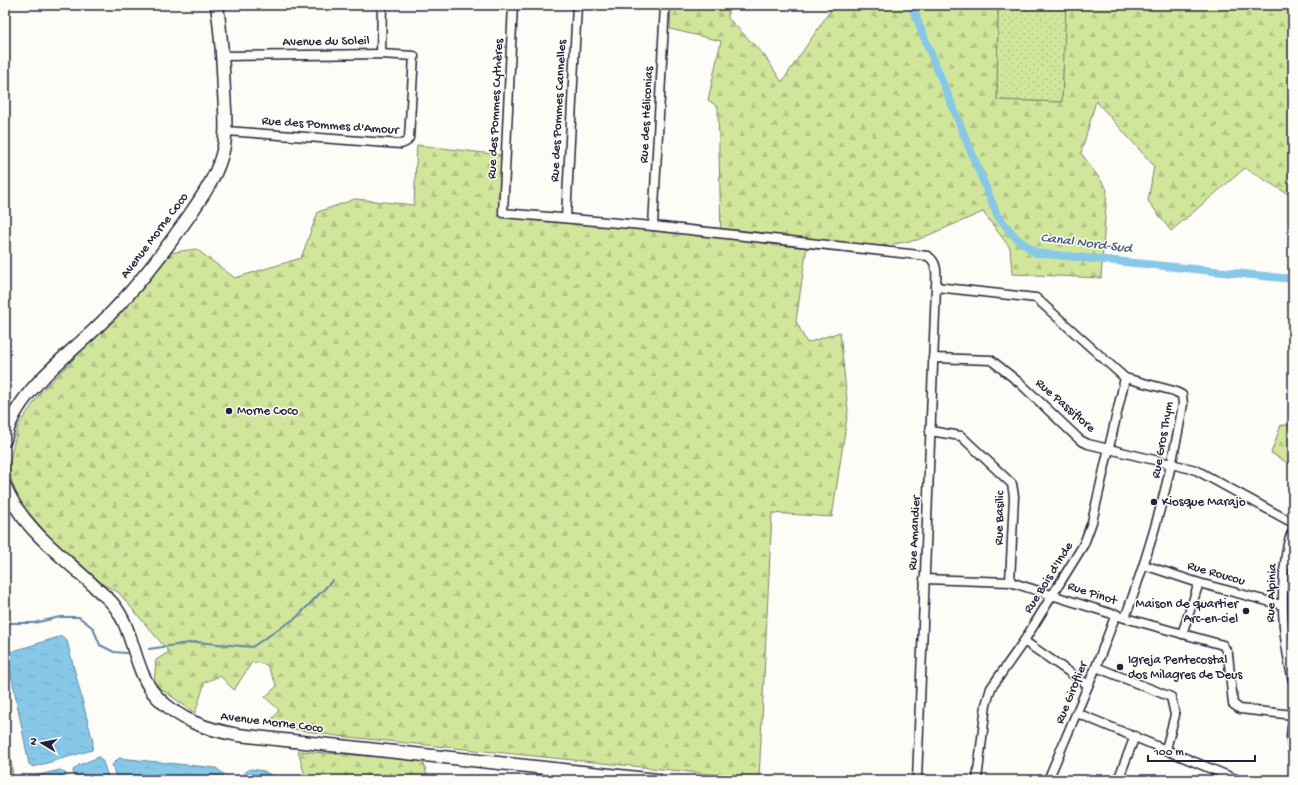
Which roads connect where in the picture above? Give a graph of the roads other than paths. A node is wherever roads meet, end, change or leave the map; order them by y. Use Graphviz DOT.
graph roads {
  1 [pos="217,5"];
  2 [pos="382,5"];
  3 [pos="513,5"];
  4 [pos="577,5"];
  5 [pos="665,5"];
  6 [pos="381,54"];
  7 [pos="222,56"];
  8 [pos="226,131"];
  9 [pos="566,218"];
  10 [pos="653,226"];
  11 [pos="936,287"];
  12 [pos="933,358"];
  13 [pos="1125,378"];
  14 [pos="930,431"];
  15 [pos="5,440"];
  16 [pos="1108,449"];
  17 [pos="1172,465"];
  18 [pos="5,486"];
  19 [pos="1293,523"];
  20 [pos="1293,530"];
  21 [pos="1144,564"];
  22 [pos="924,580"];
  23 [pos="1010,582"];
  24 [pos="1199,583"];
  25 [pos="1054,594"];
  26 [pos="1282,605"];
  27 [pos="1116,614"];
  28 [pos="1125,618"];
  29 [pos="1182,634"];
  30 [pos="1024,641"];
  31 [pos="1096,667"];
  32 [pos="1293,681"];
  33 [pos="1088,685"];
  34 [pos="1077,714"];
  35 [pos="1293,715"];
  36 [pos="1293,719"];
  37 [pos="1135,736"];
  38 [pos="1166,749"];
  39 [pos="1293,752"];
  40 [pos="657,780"];
  41 [pos="917,780"];
  42 [pos="977,780"];
  43 [pos="1048,780"];
  44 [pos="1118,780"];
  45 [pos="1238,780"];
  1 -- 7 [label="street, Avenue Morne Coco"];
  2 -- 6 [label="street, Avenue du Soleil"];
  3 -- 9 [label="street, Rue des Pommes Cythères"];
  4 -- 9 [label="street, Rue des Pommes Cannelles"];
  5 -- 10 [label="street, Rue des Héliconias"];
  6 -- 7 [label="street, Avenue du Soleil"];
  6 -- 8 [label="street, Rue des Pommes d'Amour"];
  7 -- 8 [label="street, Avenue Morne Coco"];
  8 -- 15 [label="street, Avenue Morne Coco"];
  9 -- 10 [label="street"];
  10 -- 11 [label="street, Rue Amandier"];
  11 -- 12 [label="street, Rue Amandier"];
  11 -- 13 [label="street, Rue Gros Thym"];
  12 -- 14 [label="street, Rue Amandier"];
  12 -- 16 [label="street, Rue Passiflore"];
  13 -- 16 [label="street, Rue Bois d'Inde"];
  13 -- 17 [label="street, Rue Gros Thym"];
  14 -- 22 [label="street, Rue Amandier"];
  14 -- 23 [label="street, Rue Basilic"];
  16 -- 17 [label="street, Rue Passiflore"];
  16 -- 25 [label="street, Rue Bois d'Inde"];
  17 -- 19 [label="street, Rue Passiflore"];
  17 -- 21 [label="street, Rue Gros Thym"];
  18 -- 40 [label="street, Avenue Morne Coco"];
  20 -- 26 [label="street, Rue Alpinia"];
  21 -- 24 [label="street, Rue Roucou"];
  21 -- 28 [label="street, Rue Gros Thym"];
  22 -- 23 [label="street, Rue Pinot"];
  22 -- 41 [label="street, Rue Amandier"];
  23 -- 25 [label="street, Rue Pinot"];
  24 -- 26 [label="street, Rue Roucou"];
  24 -- 29 [label="street"];
  25 -- 27 [label="street, Rue Pinot"];
  25 -- 30 [label="street, Rue Bois d'Inde"];
  26 -- 32 [label="street, Rue Alpinia"];
  27 -- 28 [label="street, Rue Pinot"];
  27 -- 31 [label="street, Rue Giroflier"];
  28 -- 29 [label="street, Rue Pinot"];
  29 -- 35 [label="street, Rue Pinot"];
  30 -- 33 [label="street"];
  30 -- 42 [label="street, Rue Bois d'Inde"];
  31 -- 33 [label="street, Rue Giroflier"];
  31 -- 38 [label="street"];
  33 -- 34 [label="street, Rue Giroflier"];
  34 -- 37 [label="street"];
  34 -- 43 [label="street, Rue Giroflier"];
  36 -- 39 [label="street"];
  37 -- 38 [label="street"];
  37 -- 44 [label="street"];
  38 -- 45 [label="street"];
}
